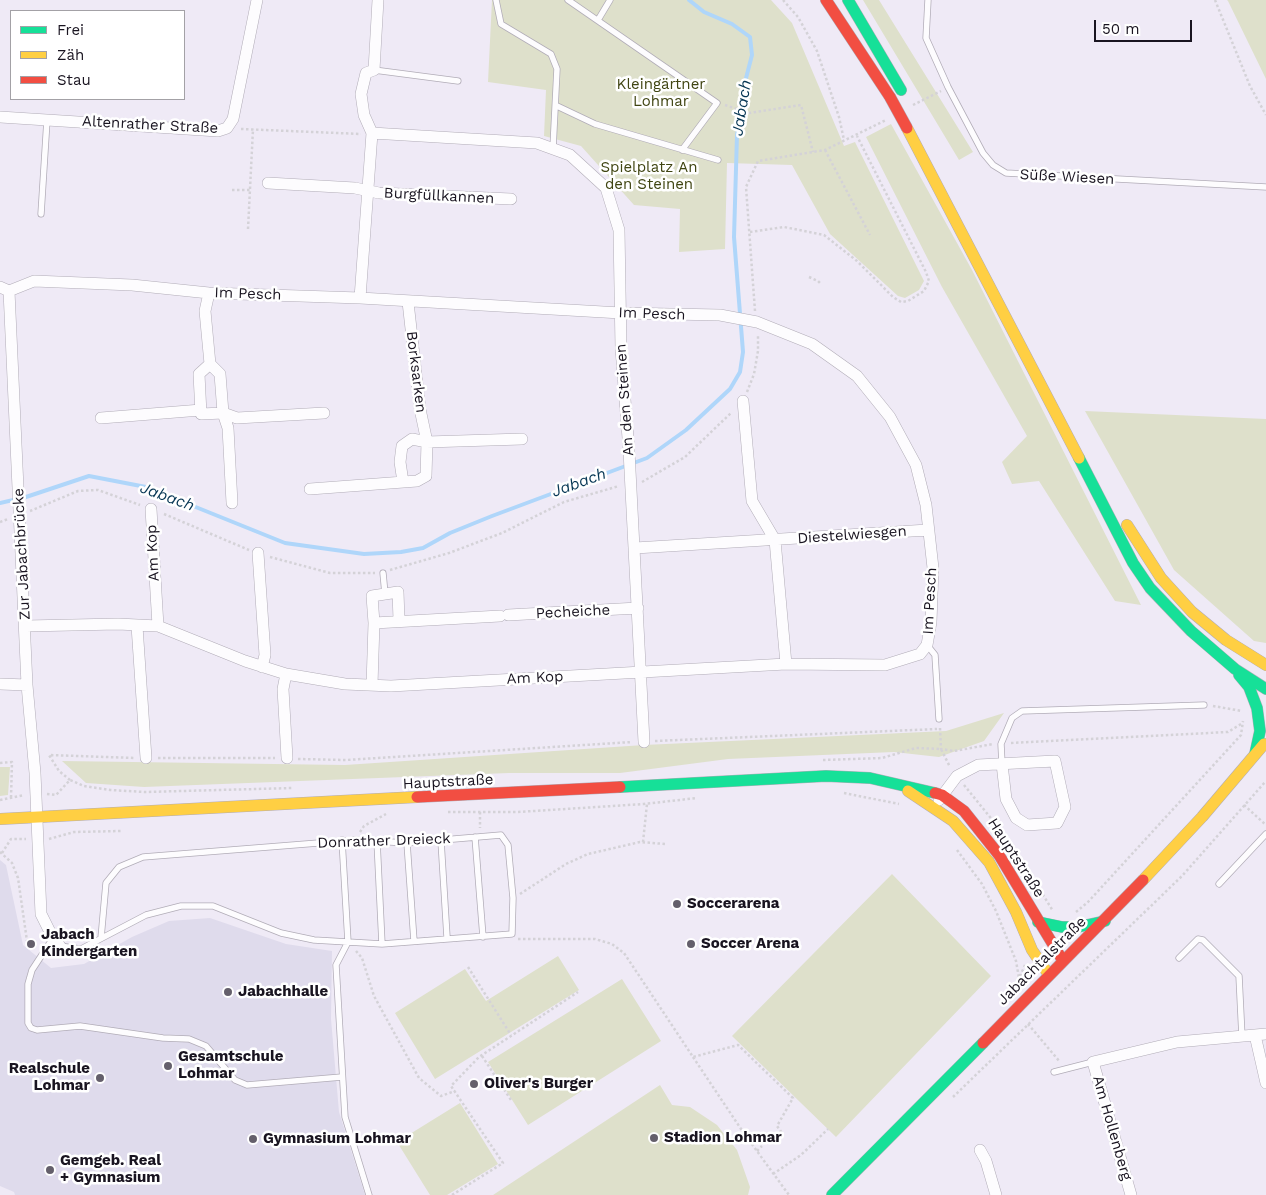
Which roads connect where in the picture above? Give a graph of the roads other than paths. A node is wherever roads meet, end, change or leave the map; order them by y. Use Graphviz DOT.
graph roads {
  1 [pos="257,0"];
  2 [pos="378,0"];
  3 [pos="496,0"];
  4 [pos="568,0"];
  5 [pos="610,0"];
  6 [pos="826,0"];
  7 [pos="848,0"];
  8 [pos="928,0"];
  9 [pos="598,20"];
  10 [pos="374,70"];
  11 [pos="458,81"];
  12 [pos="903,94"];
  13 [pos="557,106"];
  14 [pos="0,117"];
  15 [pos="47,120"];
  16 [pos="372,133"];
  17 [pos="553,148"];
  18 [pos="682,150"];
  19 [pos="718,160"];
  20 [pos="268,183"];
  21 [pos="1266,186"];
  22 [pos="367,192"];
  23 [pos="511,199"];
  24 [pos="41,214"];
  25 [pos="5,289"];
  26 [pos="209,293"];
  27 [pos="360,298"];
  28 [pos="408,302"];
  29 [pos="621,313"];
  30 [pos="1018,315"];
  31 [pos="210,364"];
  32 [pos="743,401"];
  33 [pos="201,410"];
  34 [pos="223,412"];
  35 [pos="324,413"];
  36 [pos="101,418"];
  37 [pos="522,439"];
  38 [pos="427,442"];
  39 [pos="403,482"];
  40 [pos="310,489"];
  41 [pos="232,504"];
  42 [pos="151,509"];
  43 [pos="928,530"];
  44 [pos="775,540"];
  45 [pos="635,548"];
  46 [pos="258,554"];
  47 [pos="383,572"];
  48 [pos="385,594"];
  49 [pos="638,608"];
  50 [pos="399,620"];
  51 [pos="374,623"];
  52 [pos="26,626"];
  53 [pos="137,626"];
  54 [pos="158,626"];
  55 [pos="927,645"];
  56 [pos="1263,661"];
  57 [pos="786,664"];
  58 [pos="262,667"];
  59 [pos="1235,669"];
  60 [pos="639,673"];
  61 [pos="286,674"];
  62 [pos="0,684"];
  63 [pos="27,685"];
  64 [pos="372,685"];
  65 [pos="1266,689"];
  66 [pos="1204,705"];
  67 [pos="939,719"];
  68 [pos="644,742"];
  69 [pos="1266,742"];
  70 [pos="1261,753"];
  71 [pos="146,758"];
  72 [pos="287,758"];
  73 [pos="1002,764"];
  74 [pos="898,784"];
  75 [pos="942,795"];
  76 [pos="934,807"];
  77 [pos="36,816"];
  78 [pos="0,819"];
  79 [pos="1266,834"];
  80 [pos="478,836"];
  81 [pos="342,840"];
  82 [pos="377,841"];
  83 [pos="441,841"];
  84 [pos="407,843"];
  85 [pos="1219,884"];
  86 [pos="1105,920"];
  87 [pos="1038,922"];
  88 [pos="447,937"];
  89 [pos="483,937"];
  90 [pos="101,938"];
  91 [pos="414,941"];
  92 [pos="57,942"];
  93 [pos="348,942"];
  94 [pos="382,944"];
  95 [pos="1179,958"];
  96 [pos="1064,961"];
  97 [pos="1049,976"];
  98 [pos="1260,1035"];
  99 [pos="1242,1037"];
  100 [pos="1093,1062"];
  101 [pos="1054,1072"];
  102 [pos="342,1077"];
  103 [pos="1266,1083"];
  104 [pos="980,1150"];
  105 [pos="369,1195"];
  106 [pos="832,1195"];
  107 [pos="996,1195"];
  108 [pos="1131,1195"];
  1 -- 15 [label="street, Altenrather Straße"];
  2 -- 10 [label="street, Burgfüllkannen"];
  3 -- 13 [label="lane"];
  4 -- 9 [label="lane"];
  5 -- 9 [label="lane"];
  6 -- 59 [label="main road, bridge"];
  7 -- 12 [label="main road"];
  8 -- 21 [label="lane, Süße Wiesen"];
  9 -- 18 [label="lane"];
  10 -- 11 [label="lane"];
  10 -- 16 [label="street, Burgfüllkannen"];
  13 -- 17 [label="lane"];
  13 -- 18 [label="lane"];
  14 -- 15 [label="street, Altenrather Straße"];
  15 -- 24 [label="lane"];
  16 -- 17 [label="street, An den Steinen"];
  16 -- 22 [label="street, Burgfüllkannen"];
  17 -- 29 [label="street, An den Steinen"];
  18 -- 19 [label="lane"];
  20 -- 22 [label="street, Burgfüllkannen"];
  22 -- 23 [label="street, Burgfüllkannen"];
  22 -- 27 [label="street, Burgfüllkannen"];
  25 -- 26 [label="street, Im Pesch"];
  25 -- 52 [label="street, Zur Jabachbrücke"];
  26 -- 27 [label="street, Im Pesch"];
  26 -- 31 [label="street"];
  27 -- 28 [label="street, Im Pesch"];
  28 -- 29 [label="street, Im Pesch"];
  28 -- 38 [label="street, Borksarken"];
  29 -- 43 [label="street, Im Pesch"];
  29 -- 45 [label="street, An den Steinen"];
  30 -- 56 [label="main road"];
  31 -- 33 [label="street"];
  31 -- 34 [label="street"];
  32 -- 44 [label="street, Diestelwiesgen"];
  33 -- 34 [label="street"];
  33 -- 36 [label="street"];
  34 -- 35 [label="street"];
  34 -- 41 [label="street"];
  37 -- 38 [label="street"];
  38 -- 39 [label="street, Borksarken"];
  38 -- 39 [label="street"];
  39 -- 40 [label="street, Borksarken"];
  42 -- 54 [label="street, Am Kop"];
  43 -- 44 [label="street, Diestelwiesgen"];
  43 -- 55 [label="street, Im Pesch"];
  44 -- 45 [label="street, Diestelwiesgen"];
  44 -- 57 [label="street, Diestelwiesgen"];
  45 -- 49 [label="street, An den Steinen"];
  46 -- 58 [label="street"];
  47 -- 48 [label="lane"];
  48 -- 50 [label="street"];
  48 -- 51 [label="street"];
  49 -- 50 [label="street, Pecheiche"];
  49 -- 60 [label="street, An den Steinen"];
  50 -- 51 [label="street, Pecheiche"];
  51 -- 64 [label="street"];
  52 -- 53 [label="street, Am Kop"];
  52 -- 63 [label="street, Zur Jabachbrücke"];
  53 -- 54 [label="street, Am Kop"];
  53 -- 71 [label="street"];
  54 -- 58 [label="street, Am Kop"];
  55 -- 57 [label="street, Im Pesch"];
  55 -- 67 [label="lane"];
  57 -- 60 [label="street, Am Kop"];
  58 -- 61 [label="street, Am Kop"];
  59 -- 65 [label="main road"];
  59 -- 70 [label="main road"];
  60 -- 64 [label="street, Am Kop"];
  60 -- 68 [label="street, An den Steinen"];
  61 -- 64 [label="street, Am Kop"];
  61 -- 72 [label="street"];
  62 -- 63 [label="street"];
  63 -- 77 [label="street, Zur Jabachbrücke"];
  66 -- 73 [label="lane"];
  69 -- 70 [label="main road, Jabachtalstraße"];
  70 -- 86 [label="main road, Jabachtalstraße"];
  73 -- 73 [label="street"];
  73 -- 75 [label="street"];
  74 -- 75 [label="main road, Hauptstraße"];
  74 -- 76 [label="main road, Hauptstraße"];
  74 -- 77 [label="main road, Hauptstraße"];
  75 -- 76 [label="street"];
  75 -- 87 [label="main road, Hauptstraße"];
  76 -- 97 [label="main road, Hauptstraße"];
  77 -- 78 [label="main road, Hauptstraße"];
  77 -- 92 [label="street"];
  79 -- 85 [label="lane"];
  80 -- 83 [label="lane, Donrather Dreieck"];
  80 -- 89 [label="lane"];
  80 -- 89 [label="lane, Donrather Dreieck"];
  81 -- 82 [label="lane, Donrather Dreieck"];
  81 -- 90 [label="lane, Donrather Dreieck"];
  81 -- 93 [label="lane"];
  82 -- 84 [label="lane, Donrather Dreieck"];
  82 -- 94 [label="lane"];
  83 -- 84 [label="lane, Donrather Dreieck"];
  83 -- 88 [label="lane"];
  84 -- 91 [label="lane"];
  86 -- 87 [label="main road"];
  86 -- 96 [label="main road, Jabachtalstraße"];
  87 -- 96 [label="main road, Hauptstraße"];
  88 -- 89 [label="lane"];
  88 -- 91 [label="lane"];
  90 -- 92 [label="lane"];
  90 -- 93 [label="lane"];
  91 -- 94 [label="lane"];
  92 -- 102 [label="lane"];
  93 -- 94 [label="lane"];
  93 -- 102 [label="lane"];
  95 -- 99 [label="lane"];
  96 -- 97 [label="main road, Jabachtalstraße"];
  97 -- 106 [label="main road, Jabachtalstraße"];
  98 -- 99 [label="street"];
  98 -- 103 [label="street"];
  99 -- 100 [label="street"];
  100 -- 101 [label="lane"];
  100 -- 108 [label="street, Am Hollenberg"];
  102 -- 105 [label="lane"];
  104 -- 107 [label="street"];
}
